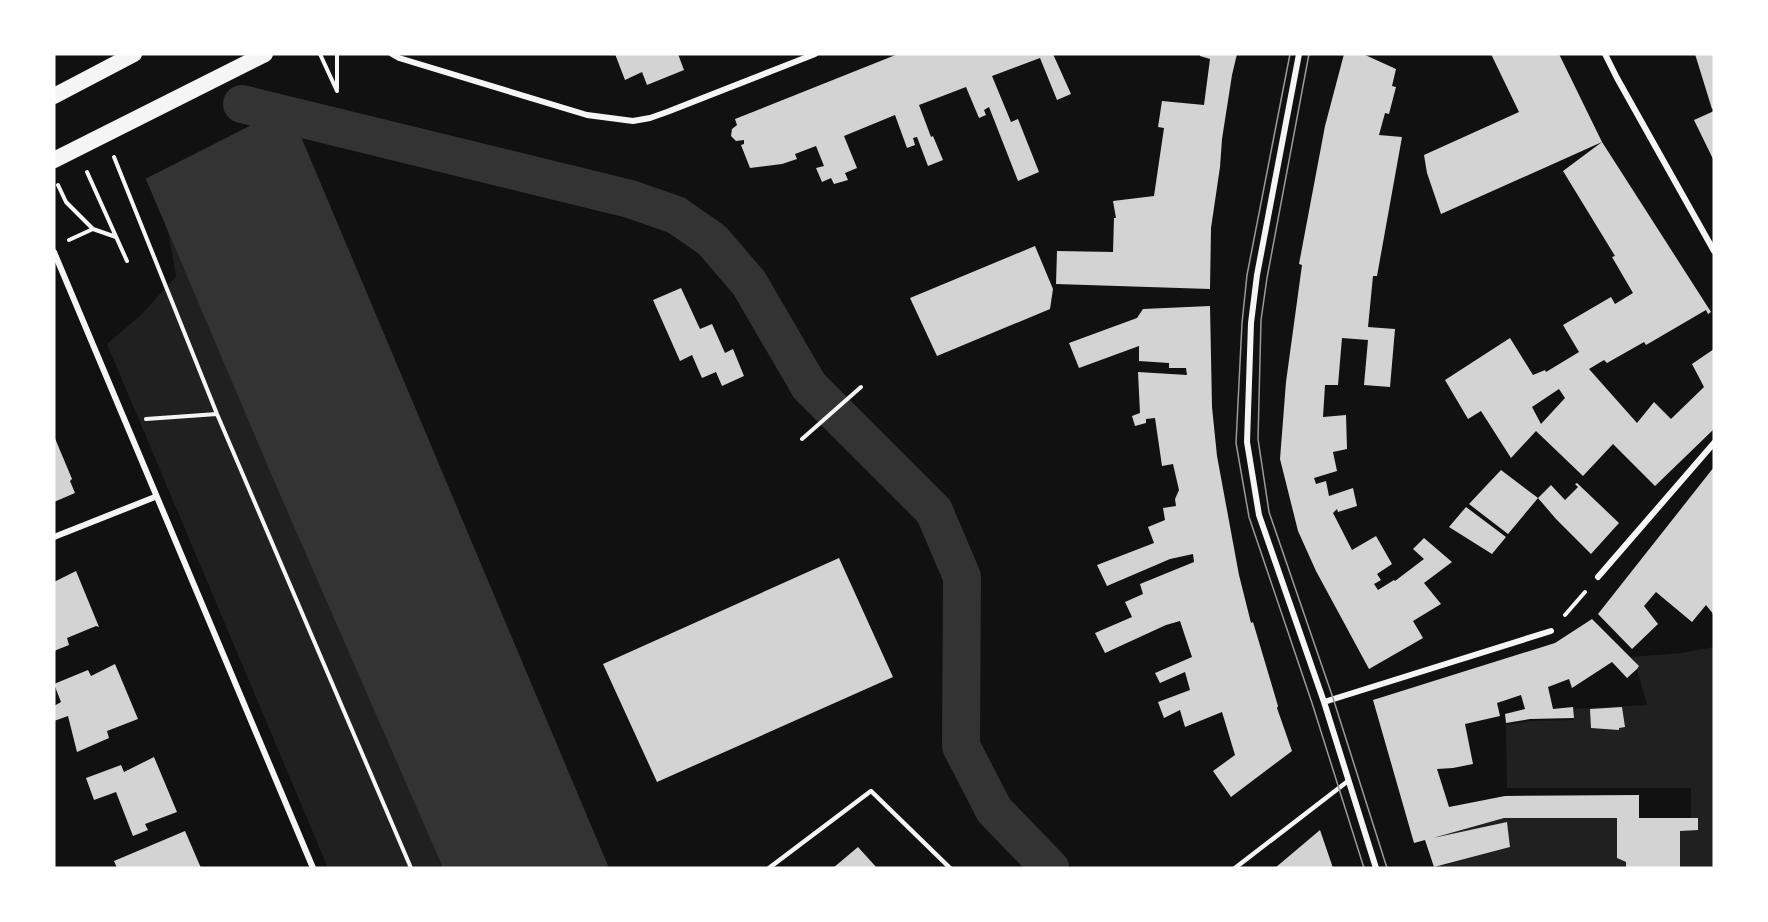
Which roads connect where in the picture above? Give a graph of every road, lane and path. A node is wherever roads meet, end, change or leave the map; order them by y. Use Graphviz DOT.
graph roads {
  1 [pos="134,54"];
  2 [pos="265,54"];
  3 [pos="320,54"];
  4 [pos="337,54"];
  5 [pos="392,54"];
  6 [pos="814,54"];
  7 [pos="1299,54"];
  8 [pos="1605,54"];
  9 [pos="54,96"];
  10 [pos="112,154"];
  11 [pos="54,160"];
  12 [pos="87,171"];
  13 [pos="54,176"];
  14 [pos="93,229"];
  15 [pos="116,237"];
  16 [pos="64,242"];
  17 [pos="1714,251"];
  18 [pos="54,252"];
  19 [pos="127,261"];
  20 [pos="861,387"];
  21 [pos="217,414"];
  22 [pos="124,421"];
  23 [pos="802,439"];
  24 [pos="1714,443"];
  25 [pos="155,496"];
  26 [pos="54,537"];
  27 [pos="1598,577"];
  28 [pos="1551,631"];
  29 [pos="1324,702"];
  30 [pos="1348,781"];
  31 [pos="313,868"];
  32 [pos="411,868"];
  33 [pos="769,868"];
  34 [pos="950,868"];
  35 [pos="1235,868"];
  36 [pos="1376,868"];
  1 -- 9 [label="highway"];
  2 -- 11 [label="highway"];
  3 -- 4 [label="path"];
  5 -- 6 [label="street"];
  7 -- 29 [label="street"];
  8 -- 17 [label="street"];
  10 -- 21 [label="path"];
  12 -- 15 [label="path"];
  13 -- 14 [label="path"];
  14 -- 15 [label="path"];
  14 -- 16 [label="path"];
  15 -- 19 [label="path"];
  18 -- 22 [label="street"];
  20 -- 23 [label="path"];
  21 -- 22 [label="path"];
  21 -- 32 [label="path"];
  22 -- 25 [label="street"];
  24 -- 27 [label="street"];
  25 -- 26 [label="street"];
  25 -- 31 [label="street"];
  27 -- 28 [label="path"];
  28 -- 29 [label="street"];
  29 -- 30 [label="street"];
  30 -- 35 [label="lane"];
  30 -- 36 [label="street"];
  33 -- 34 [label="lane"];
}
